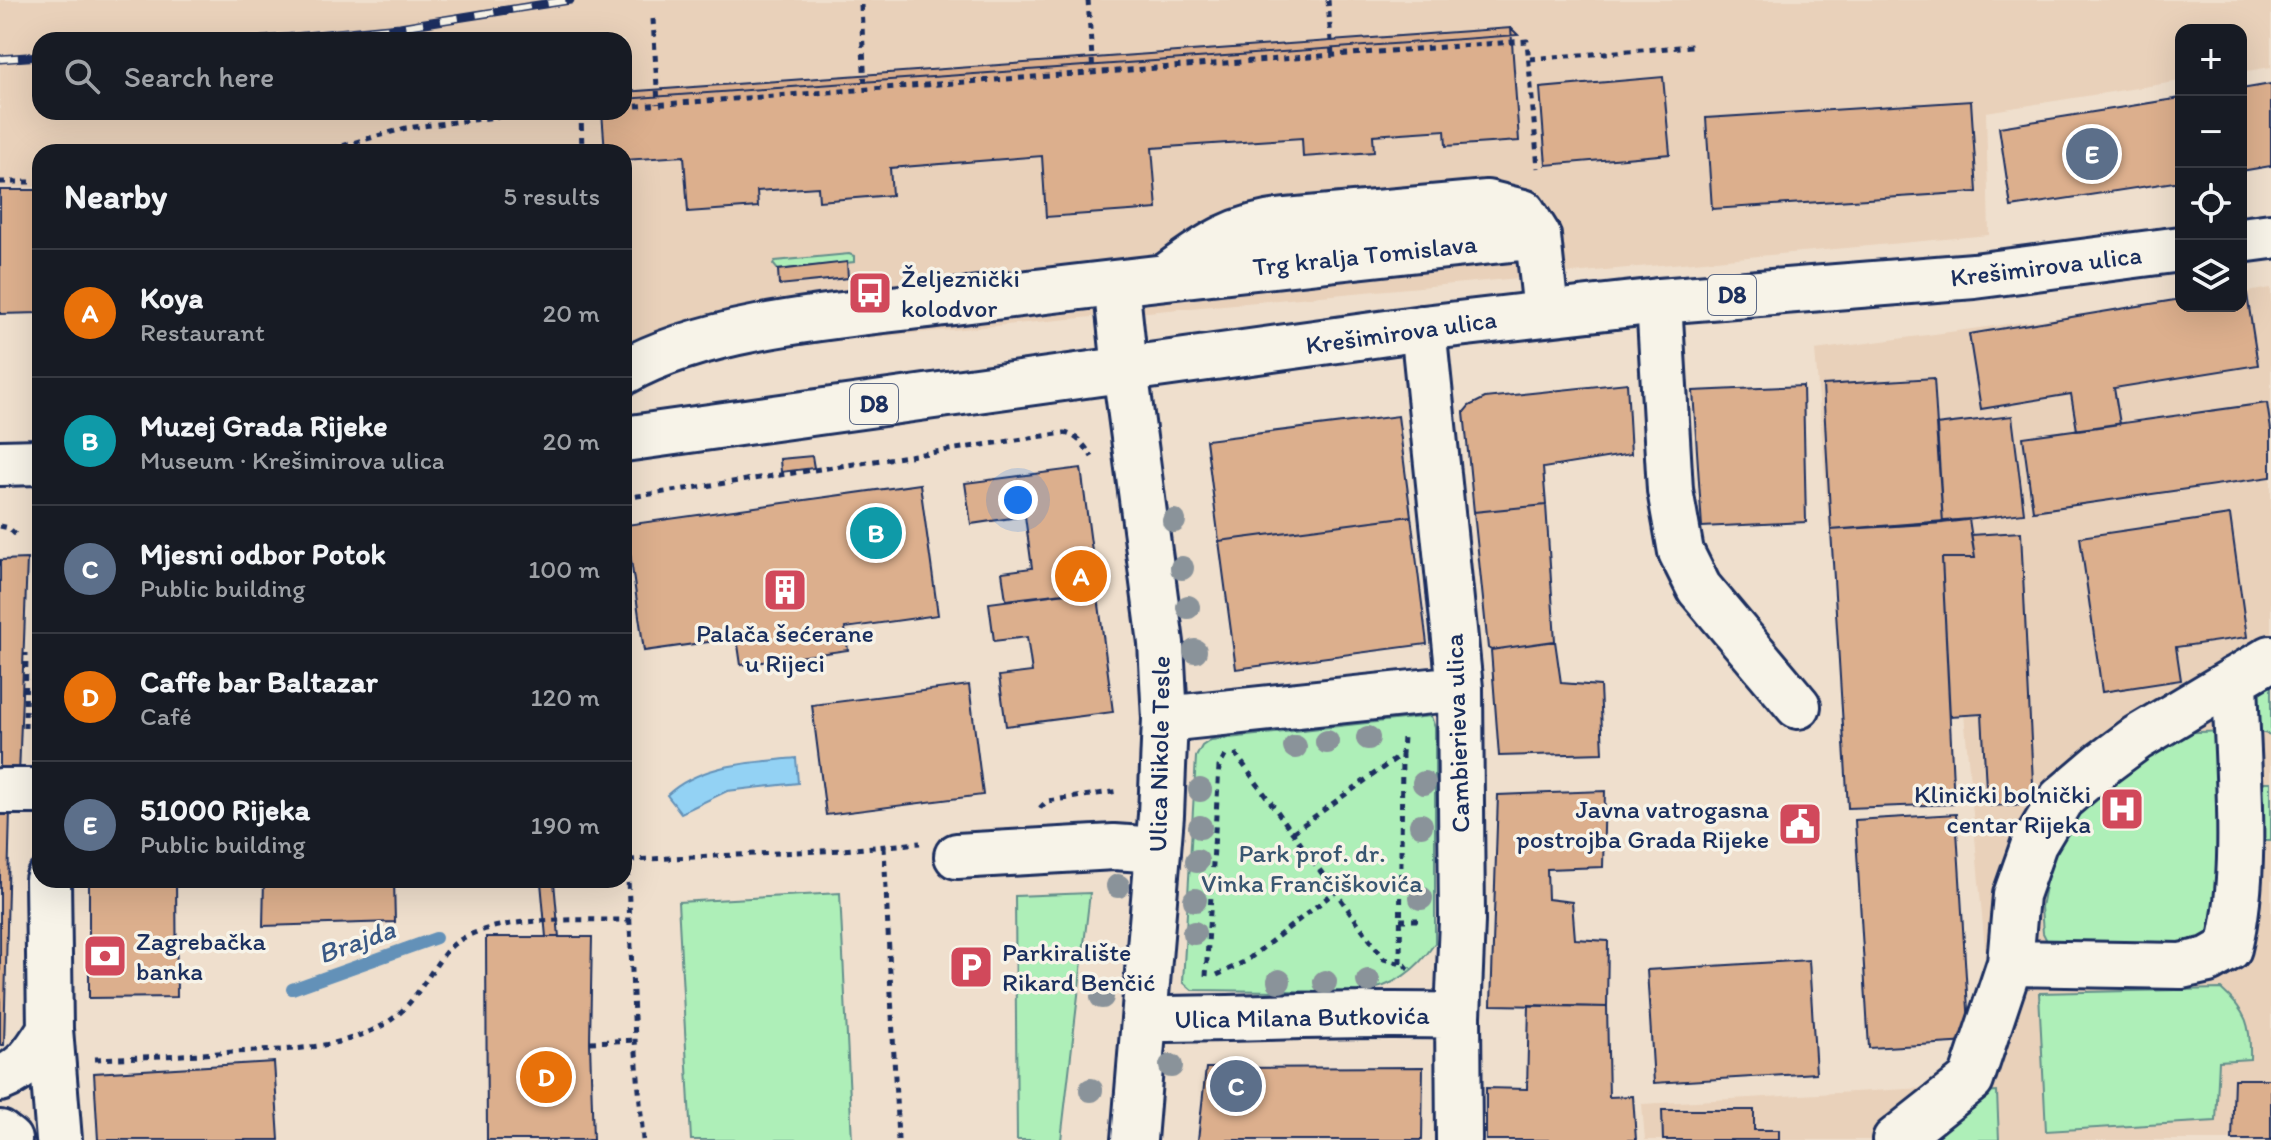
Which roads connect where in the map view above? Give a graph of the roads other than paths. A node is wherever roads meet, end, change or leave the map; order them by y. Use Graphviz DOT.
graph roads {
  1 [pos="2271,236"];
  2 [pos="2247,239"];
  3 [pos="2175,250"];
  4 [pos="1116,283"];
  5 [pos="1659,301"];
  6 [pos="1546,313"];
  7 [pos="1423,328"];
  8 [pos="632,369"];
  9 [pos="1125,369"];
  10 [pos="632,438"];
  11 [pos="32,462"];
  12 [pos="0,463"];
  13 [pos="2253,668"];
  14 [pos="1460,688"];
  15 [pos="1798,706"];
  16 [pos="1165,719"];
  17 [pos="0,791"];
  18 [pos="32,791"];
  19 [pos="943,849"];
  20 [pos="1158,850"];
  21 [pos="2255,857"];
  22 [pos="48,888"];
  23 [pos="2010,963"];
  24 [pos="1458,1016"];
  25 [pos="1145,1019"];
  26 [pos="50,1029"];
  27 [pos="0,1079"];
  28 [pos="0,1133"];
  29 [pos="9,1140"];
  30 [pos="59,1140"];
  31 [pos="1134,1140"];
  32 [pos="1459,1140"];
  33 [pos="1895,1140"];
  1 -- 2 [label="main road"];
  3 -- 5 [label="main road, Krešimirova ulica / D8"];
  4 -- 6 [label="main road, Trg kralja Tomislava"];
  4 -- 8 [label="main road, Trg kralja Tomislava"];
  4 -- 9 [label="main road"];
  5 -- 6 [label="main road, Krešimirova ulica / D8"];
  5 -- 15 [label="main road"];
  6 -- 7 [label="main road, Krešimirova ulica / D8"];
  7 -- 9 [label="main road, Krešimirova ulica / D8"];
  7 -- 14 [label="main road, Cambierieva ulica"];
  9 -- 10 [label="main road, Krešimirova ulica / D8"];
  9 -- 16 [label="main road, Ulica Nikole Tesle"];
  11 -- 12 [label="main road"];
  13 -- 21 [label="main road"];
  13 -- 23 [label="main road"];
  14 -- 16 [label="main road"];
  14 -- 24 [label="main road, Cambierieva ulica"];
  16 -- 20 [label="main road, Ulica Nikole Tesle"];
  17 -- 18 [label="main road"];
  19 -- 20 [label="main road"];
  20 -- 25 [label="main road, Ulica Nikole Tesle"];
  21 -- 23 [label="main road"];
  22 -- 26 [label="main road"];
  23 -- 33 [label="main road"];
  24 -- 25 [label="main road, Ulica Milana Butkovića"];
  24 -- 32 [label="main road, Cambierieva ulica"];
  25 -- 31 [label="main road, Ulica Nikole Tesle"];
  26 -- 27 [label="main road"];
  26 -- 30 [label="main road"];
  28 -- 29 [label="main road"];
}
